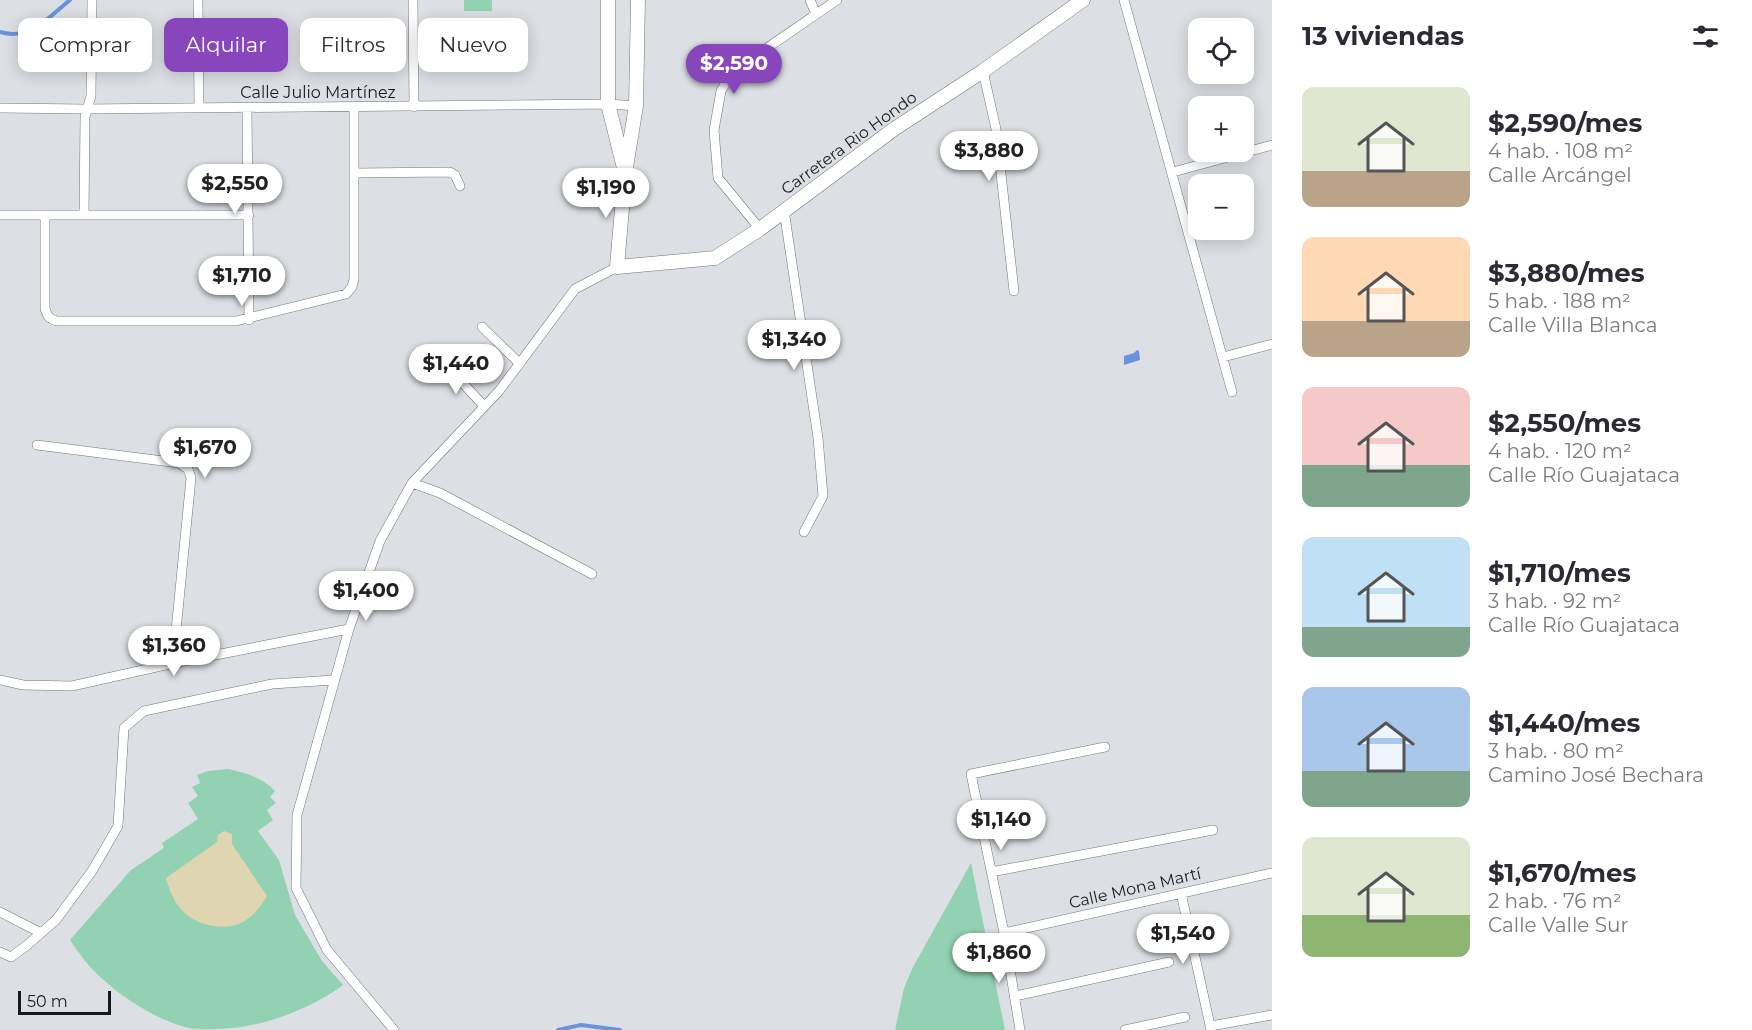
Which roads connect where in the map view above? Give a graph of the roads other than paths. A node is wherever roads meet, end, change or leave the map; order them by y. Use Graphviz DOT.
graph roads {
  1 [pos="92,0"];
  2 [pos="198,0"];
  3 [pos="413,0"];
  4 [pos="608,0"];
  5 [pos="638,0"];
  6 [pos="810,0"];
  7 [pos="837,0"];
  8 [pos="1083,0"];
  9 [pos="1124,0"];
  10 [pos="816,14"];
  11 [pos="983,71"];
  12 [pos="608,104"];
  13 [pos="636,106"];
  14 [pos="414,107"];
  15 [pos="0,108"];
  16 [pos="199,108"];
  17 [pos="248,108"];
  18 [pos="354,108"];
  19 [pos="86,109"];
  20 [pos="1272,145"];
  21 [pos="1173,172"];
  22 [pos="355,173"];
  23 [pos="625,173"];
  24 [pos="460,186"];
  25 [pos="784,210"];
  26 [pos="0,215"];
  27 [pos="45,215"];
  28 [pos="84,215"];
  29 [pos="249,215"];
  30 [pos="760,229"];
  31 [pos="618,267"];
  32 [pos="1014,291"];
  33 [pos="249,320"];
  34 [pos="482,327"];
  35 [pos="1272,344"];
  36 [pos="1223,357"];
  37 [pos="519,363"];
  38 [pos="447,366"];
  39 [pos="1232,392"];
  40 [pos="484,406"];
  41 [pos="38,445"];
  42 [pos="412,483"];
  43 [pos="804,532"];
  44 [pos="592,574"];
  45 [pos="349,629"];
  46 [pos="174,663"];
  47 [pos="0,680"];
  48 [pos="334,680"];
  49 [pos="1105,747"];
  50 [pos="1213,830"];
  51 [pos="991,872"];
  52 [pos="1272,873"];
  53 [pos="1181,893"];
  54 [pos="0,912"];
  55 [pos="41,933"];
  56 [pos="1004,933"];
  57 [pos="0,952"];
  58 [pos="1169,962"];
  59 [pos="1015,996"];
  60 [pos="1272,1015"];
  61 [pos="1185,1017"];
  62 [pos="1211,1028"];
  63 [pos="394,1030"];
  64 [pos="1020,1030"];
  65 [pos="1125,1030"];
  1 -- 19 [label="street"];
  2 -- 16 [label="street"];
  3 -- 14 [label="street"];
  4 -- 12 [label="street"];
  5 -- 13 [label="street"];
  6 -- 10 [label="street"];
  7 -- 10 [label="street"];
  8 -- 11 [label="street, Carretera Rio Hondo"];
  9 -- 21 [label="street"];
  10 -- 30 [label="street"];
  11 -- 25 [label="street, Carretera Rio Hondo"];
  11 -- 32 [label="street"];
  12 -- 13 [label="street, Calle Julio Martínez"];
  12 -- 14 [label="street, Calle Julio Martínez"];
  12 -- 23 [label="street"];
  13 -- 23 [label="street"];
  14 -- 18 [label="street, Calle Julio Martínez"];
  15 -- 19 [label="street, Calle Julio Martínez"];
  16 -- 17 [label="street, Calle Julio Martínez"];
  16 -- 19 [label="street, Calle Julio Martínez"];
  17 -- 18 [label="street, Calle Julio Martínez"];
  17 -- 29 [label="street"];
  18 -- 22 [label="street"];
  19 -- 28 [label="street"];
  20 -- 21 [label="street"];
  21 -- 36 [label="street"];
  22 -- 24 [label="street"];
  22 -- 33 [label="street"];
  23 -- 31 [label="street"];
  25 -- 30 [label="street, Carretera Rio Hondo"];
  25 -- 43 [label="street"];
  26 -- 27 [label="street"];
  27 -- 28 [label="street"];
  27 -- 33 [label="street"];
  28 -- 29 [label="street"];
  29 -- 33 [label="street"];
  30 -- 31 [label="street, Carretera Rio Hondo"];
  31 -- 37 [label="street"];
  34 -- 37 [label="street"];
  35 -- 36 [label="street"];
  36 -- 39 [label="street"];
  37 -- 40 [label="street"];
  38 -- 40 [label="street"];
  40 -- 42 [label="street"];
  41 -- 46 [label="street"];
  42 -- 44 [label="street"];
  42 -- 45 [label="street"];
  45 -- 46 [label="street"];
  45 -- 48 [label="street"];
  46 -- 47 [label="street"];
  48 -- 55 [label="street"];
  48 -- 63 [label="street"];
  49 -- 51 [label="street"];
  50 -- 51 [label="street"];
  51 -- 56 [label="street"];
  52 -- 53 [label="street, Calle Mona Martí"];
  53 -- 56 [label="street, Calle Mona Martí"];
  53 -- 62 [label="street"];
  54 -- 55 [label="street"];
  55 -- 57 [label="street"];
  56 -- 59 [label="street"];
  58 -- 59 [label="street"];
  59 -- 64 [label="street"];
  60 -- 62 [label="street"];
  61 -- 65 [label="street"];
}
